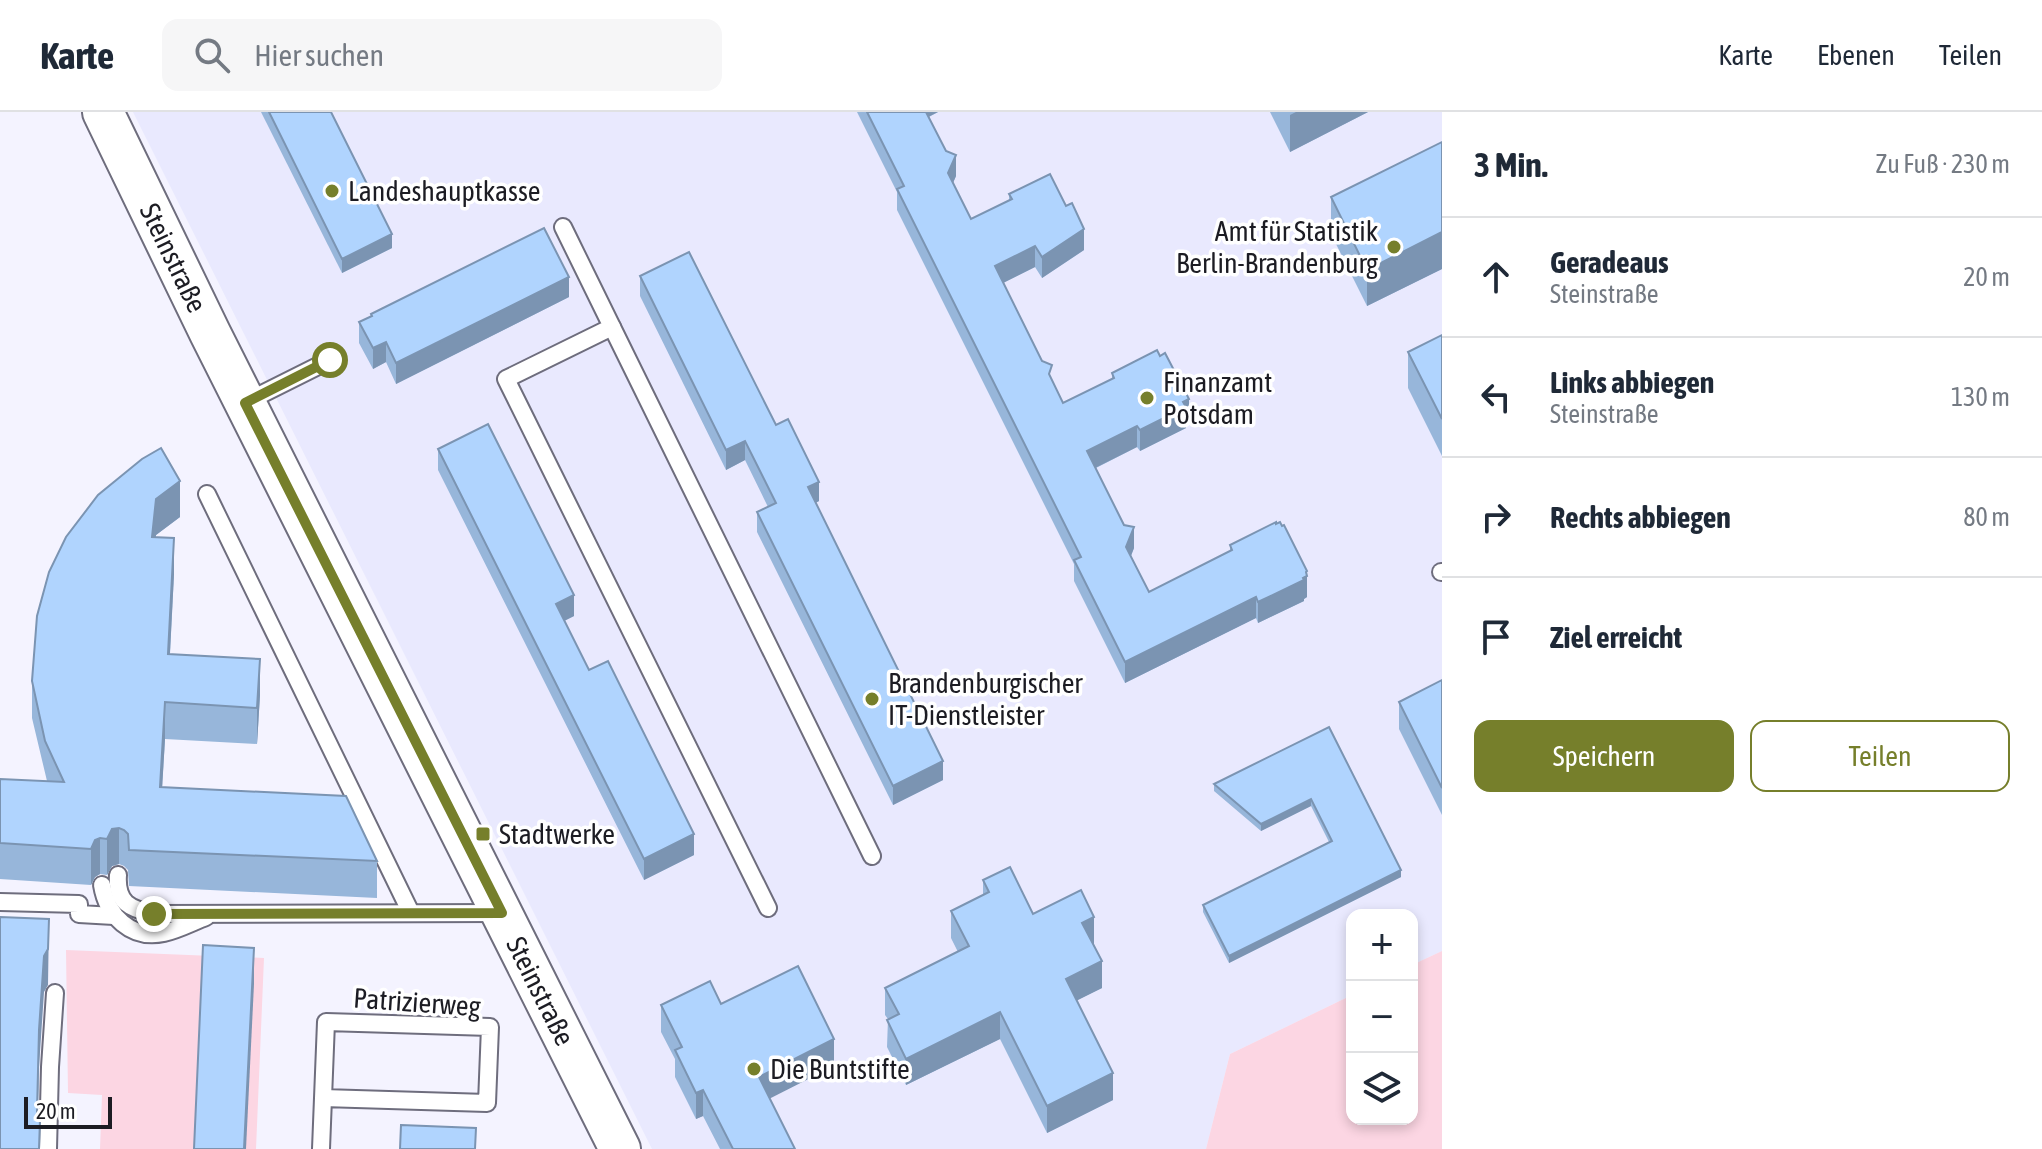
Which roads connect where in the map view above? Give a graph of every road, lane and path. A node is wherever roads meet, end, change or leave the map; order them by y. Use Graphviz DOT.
graph roads {
  1 [pos="103,112"];
  2 [pos="563,227"];
  3 [pos="612,327"];
  4 [pos="330,360"];
  5 [pos="245,403"];
  6 [pos="207,494"];
  7 [pos="872,856"];
  8 [pos="118,875"];
  9 [pos="102,885"];
  10 [pos="0,902"];
  11 [pos="768,908"];
  12 [pos="411,913"];
  13 [pos="502,913"];
  14 [pos="215,914"];
  15 [pos="114,916"];
  16 [pos="55,993"];
  17 [pos="323,1098"];
  18 [pos="48,1149"];
  19 [pos="321,1149"];
  20 [pos="620,1149"];
  1 -- 5 [label="street, Steinstraße"];
  2 -- 3 [label="lane"];
  3 -- 7 [label="lane"];
  3 -- 11 [label="lane"];
  4 -- 5 [label="lane"];
  5 -- 13 [label="street, Steinstraße"];
  6 -- 12 [label="lane"];
  8 -- 14 [label="lane"];
  9 -- 15 [label="lane"];
  10 -- 15 [label="lane"];
  12 -- 13 [label="lane"];
  12 -- 14 [label="lane"];
  13 -- 20 [label="street, Steinstraße"];
  14 -- 15 [label="lane"];
  16 -- 18 [label="lane"];
  17 -- 17 [label="lane, Patrizierweg"];
  17 -- 19 [label="lane, Patrizierweg"];
}
